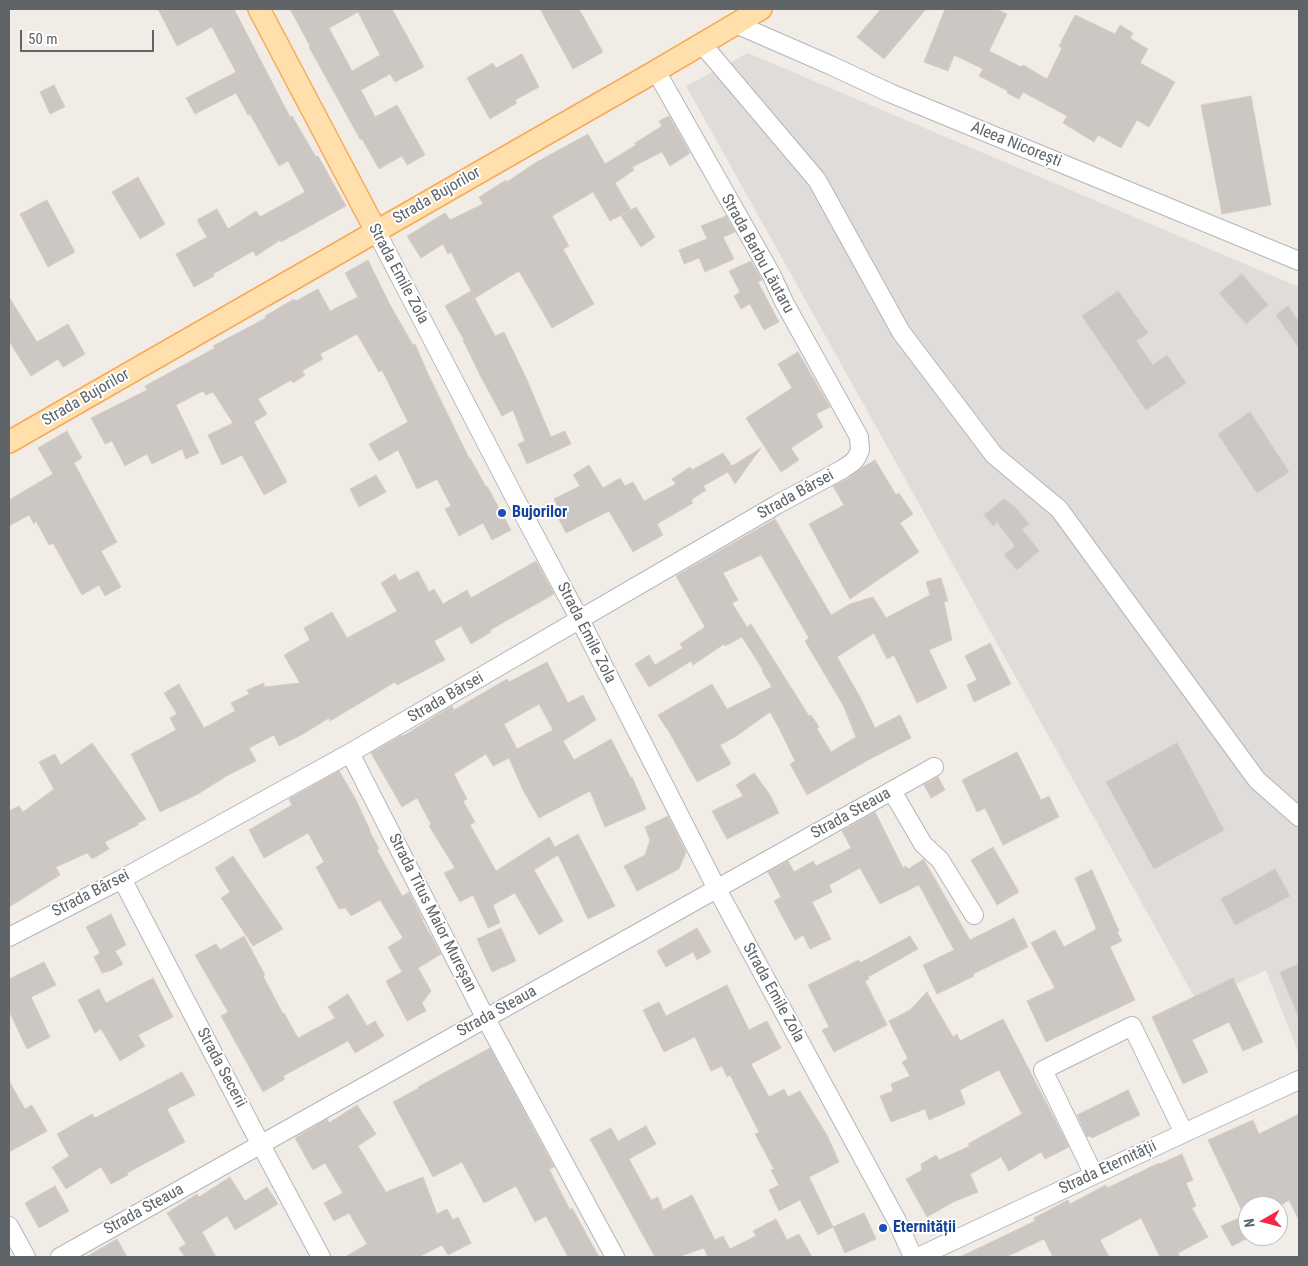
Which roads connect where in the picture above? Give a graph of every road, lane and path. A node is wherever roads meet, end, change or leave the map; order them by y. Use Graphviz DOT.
graph roads {
  1 [pos="259,9"];
  2 [pos="761,9"];
  3 [pos="736,24"];
  4 [pos="702,44"];
  5 [pos="656,71"];
  6 [pos="376,231"];
  7 [pos="1299,261"];
  8 [pos="859,437"];
  9 [pos="9,442"];
  10 [pos="580,620"];
  11 [pos="350,753"];
  12 [pos="934,767"];
  13 [pos="892,791"];
  14 [pos="1299,817"];
  15 [pos="122,879"];
  16 [pos="717,889"];
  17 [pos="974,915"];
  18 [pos="9,937"];
  19 [pos="486,1019"];
  20 [pos="1299,1080"];
  21 [pos="1184,1133"];
  22 [pos="261,1145"];
  23 [pos="1094,1175"];
  24 [pos="9,1226"];
  25 [pos="26,1257"];
  26 [pos="60,1257"];
  27 [pos="321,1257"];
  28 [pos="615,1257"];
  29 [pos="913,1257"];
  30 [pos="918,1257"];
  1 -- 6 [label="main road, Strada Emile Zola"];
  2 -- 3 [label="main road, Strada Bujorilor"];
  3 -- 4 [label="main road, Strada Bujorilor"];
  3 -- 7 [label="street, Aleea Nicorești"];
  4 -- 5 [label="main road, Strada Bujorilor"];
  4 -- 14 [label="street"];
  5 -- 6 [label="main road, Strada Bujorilor"];
  5 -- 8 [label="street, Strada Barbu Lăutaru"];
  6 -- 9 [label="main road, Strada Bujorilor"];
  6 -- 10 [label="street, Strada Emile Zola"];
  8 -- 10 [label="street, Strada Bârsei"];
  10 -- 11 [label="street, Strada Bârsei"];
  10 -- 16 [label="street, Strada Emile Zola"];
  11 -- 15 [label="street, Strada Bârsei"];
  11 -- 19 [label="street, Strada Titus Maior Mureșan"];
  12 -- 13 [label="street, Strada Steaua"];
  13 -- 16 [label="street, Strada Steaua"];
  13 -- 17 [label="street"];
  15 -- 18 [label="street, Strada Bârsei"];
  15 -- 22 [label="street, Strada Secerii"];
  16 -- 19 [label="street, Strada Steaua"];
  16 -- 29 [label="street, Strada Emile Zola"];
  19 -- 22 [label="street, Strada Steaua"];
  19 -- 28 [label="street, Strada Titus Maior Mureșan"];
  20 -- 21 [label="street, Strada Eternității"];
  21 -- 23 [label="street, Strada Eternității"];
  21 -- 23 [label="street"];
  22 -- 26 [label="street, Strada Steaua"];
  22 -- 27 [label="street, Strada Secerii"];
  23 -- 30 [label="street, Strada Eternității"];
  24 -- 25 [label="street"];
}
